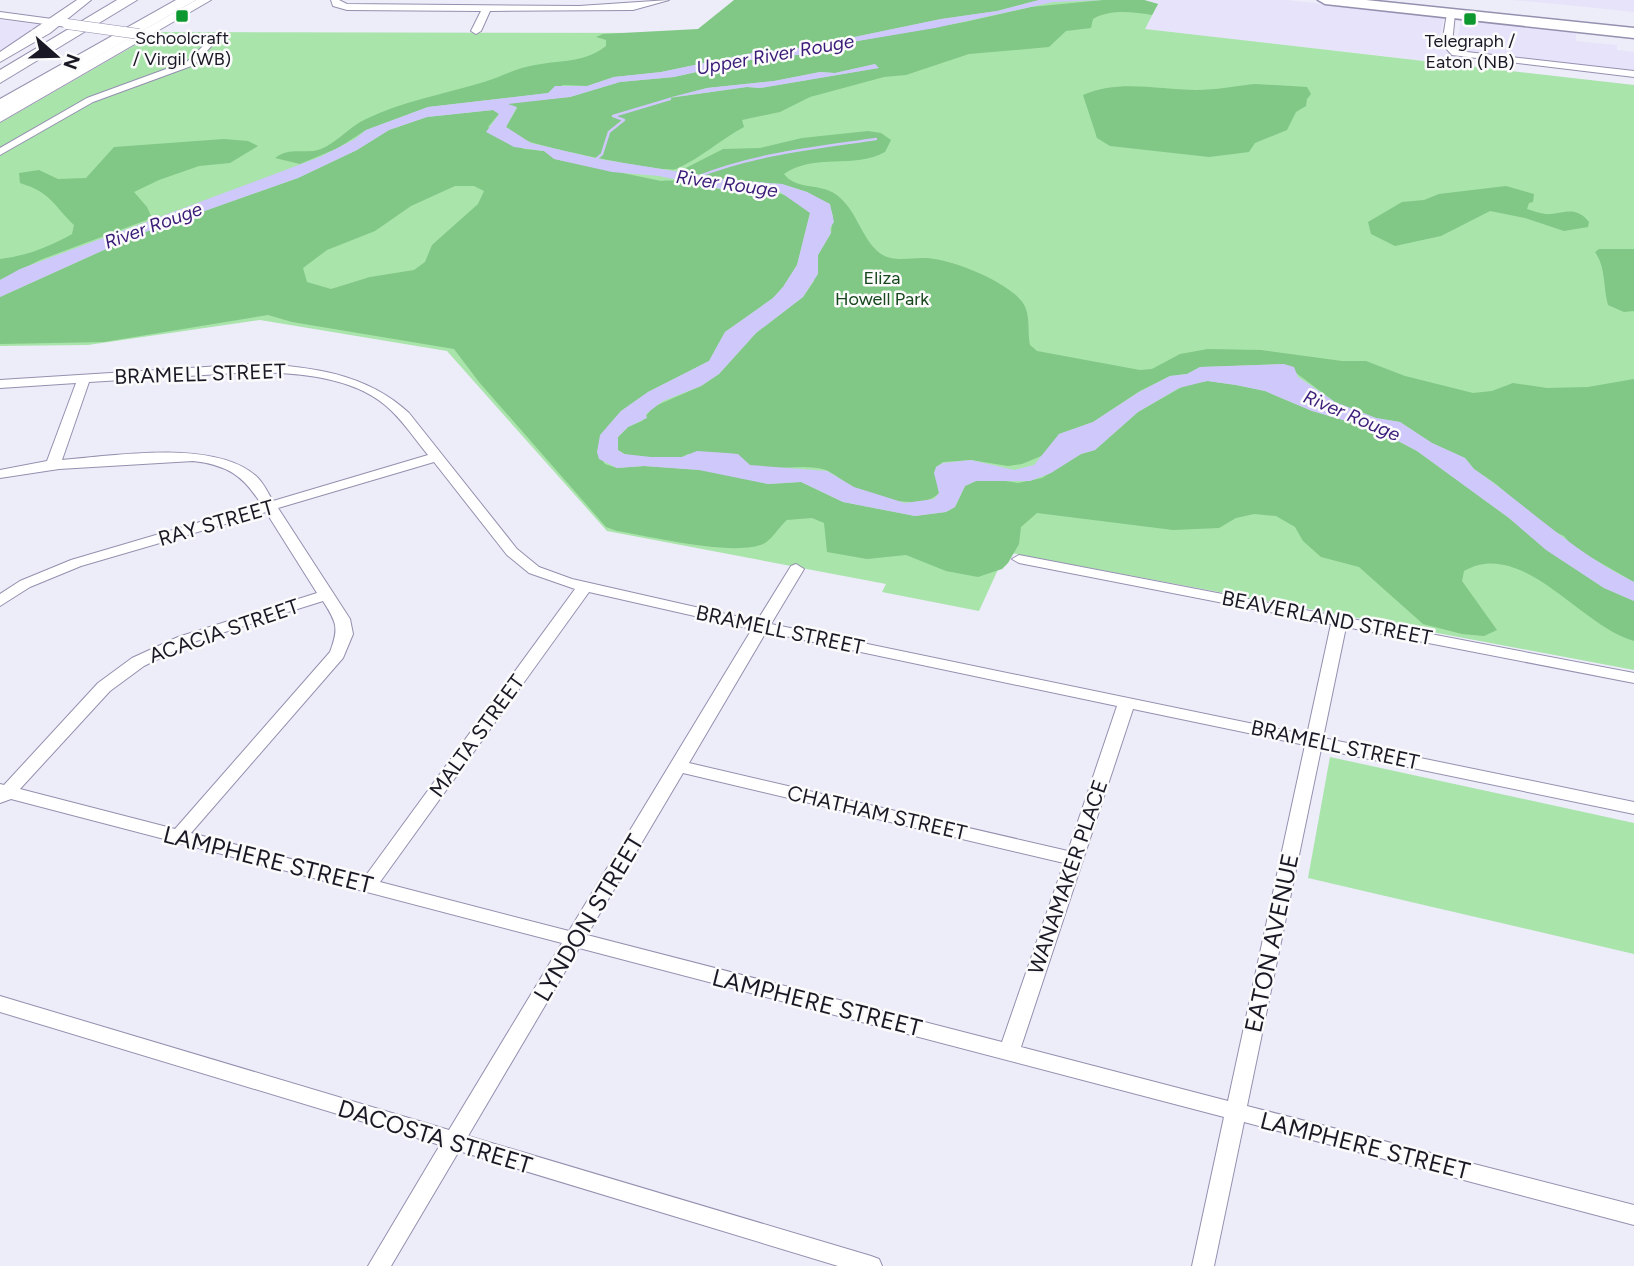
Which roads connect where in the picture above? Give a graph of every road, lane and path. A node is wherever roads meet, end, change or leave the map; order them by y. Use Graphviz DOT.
graph roads {
  1 [pos="85,0"];
  2 [pos="112,0"];
  3 [pos="129,0"];
  4 [pos="154,0"];
  5 [pos="188,0"];
  6 [pos="205,0"];
  7 [pos="335,0"];
  8 [pos="665,0"];
  9 [pos="1325,0"];
  10 [pos="1416,0"];
  11 [pos="1398,4"];
  12 [pos="1451,7"];
  13 [pos="1529,7"];
  14 [pos="486,9"];
  15 [pos="0,15"];
  16 [pos="1634,18"];
  17 [pos="61,23"];
  18 [pos="476,31"];
  19 [pos="1634,33"];
  20 [pos="142,34"];
  21 [pos="212,40"];
  22 [pos="0,58"];
  23 [pos="1634,74"];
  24 [pos="0,76"];
  25 [pos="0,97"];
  26 [pos="0,107"];
  27 [pos="0,118"];
  28 [pos="0,152"];
  29 [pos="84,379"];
  30 [pos="0,384"];
  31 [pos="437,457"];
  32 [pos="53,465"];
  33 [pos="0,474"];
  34 [pos="270,507"];
  35 [pos="1020,559"];
  36 [pos="796,569"];
  37 [pos="585,587"];
  38 [pos="326,595"];
  39 [pos="0,601"];
  40 [pos="1340,620"];
  41 [pos="762,626"];
  42 [pos="1634,678"];
  43 [pos="1127,702"];
  44 [pos="1314,740"];
  45 [pos="679,766"];
  46 [pos="3,794"];
  47 [pos="1634,808"];
  48 [pos="178,837"];
  49 [pos="1074,859"];
  50 [pos="369,884"];
  51 [pos="576,941"];
  52 [pos="0,1004"];
  53 [pos="1009,1052"];
  54 [pos="1237,1112"];
  55 [pos="454,1143"];
  56 [pos="1634,1215"];
  57 [pos="379,1266"];
  58 [pos="871,1266"];
  59 [pos="1203,1266"];
  1 -- 17 [label="main road"];
  2 -- 24 [label="highway"];
  3 -- 24 [label="highway"];
  4 -- 25 [label="highway"];
  5 -- 26 [label="highway"];
  6 -- 20 [label="main road"];
  7 -- 14 [label="street"];
  8 -- 14 [label="street"];
  9 -- 11 [label="main road"];
  10 -- 13 [label="main road"];
  11 -- 12 [label="main road"];
  12 -- 13 [label="main road"];
  12 -- 19 [label="main road"];
  12 -- 23 [label="street"];
  13 -- 16 [label="main road"];
  14 -- 18 [label="street"];
  15 -- 17 [label="street"];
  17 -- 20 [label="street, bridge"];
  17 -- 22 [label="main road"];
  20 -- 27 [label="main road"];
  21 -- 28 [label="street"];
  29 -- 30 [label="street, BRAMELL STREET"];
  29 -- 31 [label="street, BRAMELL STREET"];
  29 -- 32 [label="street"];
  31 -- 34 [label="street, RAY STREET"];
  31 -- 37 [label="street, BRAMELL STREET"];
  32 -- 33 [label="street"];
  32 -- 34 [label="street"];
  34 -- 38 [label="street"];
  34 -- 39 [label="street, RAY STREET"];
  35 -- 40 [label="street, BEAVERLAND STREET"];
  36 -- 41 [label="street, LYNDON STREET"];
  37 -- 41 [label="street, BRAMELL STREET"];
  37 -- 50 [label="street, MALTA STREET"];
  38 -- 46 [label="street, ACACIA STREET"];
  38 -- 48 [label="street"];
  40 -- 42 [label="street, BEAVERLAND STREET"];
  40 -- 44 [label="street, EATON AVENUE"];
  41 -- 43 [label="street, BRAMELL STREET"];
  41 -- 45 [label="street, LYNDON STREET"];
  43 -- 44 [label="street, BRAMELL STREET"];
  43 -- 49 [label="street, WANAMAKER PLACE"];
  44 -- 47 [label="street, BRAMELL STREET"];
  44 -- 54 [label="street, EATON AVENUE"];
  45 -- 49 [label="street, CHATHAM STREET"];
  45 -- 51 [label="street, LYNDON STREET"];
  46 -- 48 [label="street, LAMPHERE STREET"];
  48 -- 50 [label="street, LAMPHERE STREET"];
  49 -- 53 [label="street, WANAMAKER PLACE"];
  50 -- 51 [label="street, LAMPHERE STREET"];
  51 -- 53 [label="street, LAMPHERE STREET"];
  51 -- 55 [label="street, LYNDON STREET"];
  52 -- 55 [label="street, DACOSTA STREET"];
  53 -- 54 [label="street, LAMPHERE STREET"];
  54 -- 56 [label="street, LAMPHERE STREET"];
  54 -- 59 [label="street, EATON AVENUE"];
  55 -- 57 [label="street, LYNDON STREET"];
  55 -- 58 [label="street, DACOSTA STREET"];
}
